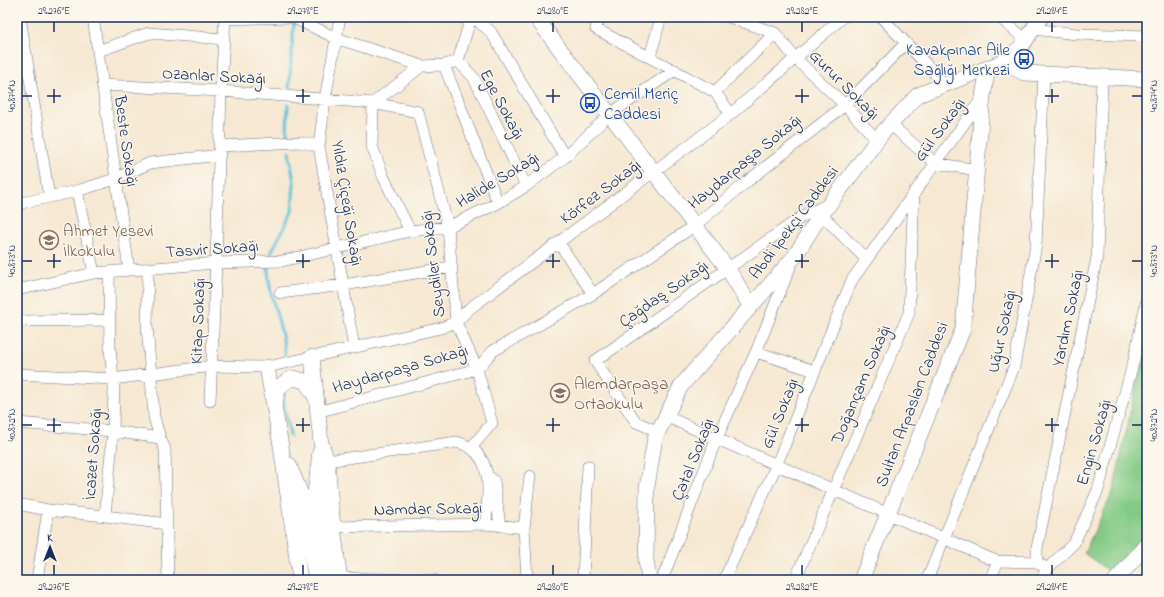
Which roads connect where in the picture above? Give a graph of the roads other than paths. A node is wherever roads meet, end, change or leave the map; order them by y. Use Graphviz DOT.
graph roads {
  1 [pos="20,17"];
  2 [pos="93,17"];
  3 [pos="340,17"];
  4 [pos="472,17"];
  5 [pos="599,17"];
  6 [pos="661,17"];
  7 [pos="729,17"];
  8 [pos="843,17"];
  9 [pos="881,17"];
  10 [pos="999,17"];
  11 [pos="225,18"];
  12 [pos="539,19"];
  13 [pos="1034,29"];
  14 [pos="775,33"];
  15 [pos="1147,36"];
  16 [pos="336,38"];
  17 [pos="224,39"];
  18 [pos="906,43"];
  19 [pos="98,51"];
  20 [pos="650,57"];
  21 [pos="795,58"];
  22 [pos="458,62"];
  23 [pos="1003,62"];
  24 [pos="444,65"];
  25 [pos="422,66"];
  26 [pos="988,68"];
  27 [pos="675,70"];
  28 [pos="1044,74"];
  29 [pos="1102,76"];
  30 [pos="1147,79"];
  31 [pos="102,85"];
  32 [pos="946,85"];
  33 [pos="221,91"];
  34 [pos="715,92"];
  35 [pos="983,96"];
  36 [pos="325,99"];
  37 [pos="373,103"];
  38 [pos="845,105"];
  39 [pos="610,114"];
  40 [pos="731,114"];
  41 [pos="890,124"];
  42 [pos="878,140"];
  43 [pos="319,146"];
  44 [pos="220,151"];
  45 [pos="565,157"];
  46 [pos="935,163"];
  47 [pos="976,170"];
  48 [pos="654,172"];
  49 [pos="115,179"];
  50 [pos="526,186"];
  51 [pos="77,191"];
  52 [pos="914,192"];
  53 [pos="49,197"];
  54 [pos="498,203"];
  55 [pos="831,203"];
  56 [pos="17,204"];
  57 [pos="822,215"];
  58 [pos="694,226"];
  59 [pos="448,227"];
  60 [pos="410,231"];
  61 [pos="559,243"];
  62 [pos="337,247"];
  63 [pos="794,256"];
  64 [pos="866,259"];
  65 [pos="216,263"];
  66 [pos="451,266"];
  67 [pos="148,269"];
  68 [pos="129,270"];
  69 [pos="728,270"];
  70 [pos="109,272"];
  71 [pos="94,273"];
  72 [pos="344,285"];
  73 [pos="17,290"];
  74 [pos="280,293"];
  75 [pos="593,294"];
  76 [pos="1147,298"];
  77 [pos="750,305"];
  78 [pos="110,320"];
  79 [pos="17,321"];
  80 [pos="456,322"];
  81 [pos="354,348"];
  82 [pos="756,352"];
  83 [pos="312,357"];
  84 [pos="212,366"];
  85 [pos="267,367"];
  86 [pos="477,369"];
  87 [pos="815,371"];
  88 [pos="17,374"];
  89 [pos="151,374"];
  90 [pos="113,379"];
  91 [pos="210,401"];
  92 [pos="317,404"];
  93 [pos="274,406"];
  94 [pos="665,416"];
  95 [pos="17,423"];
  96 [pos="113,431"];
  97 [pos="657,431"];
  98 [pos="160,438"];
  99 [pos="716,440"];
  100 [pos="321,443"];
  101 [pos="281,446"];
  102 [pos="471,448"];
  103 [pos="327,461"];
  104 [pos="588,466"];
  105 [pos="776,466"];
  106 [pos="488,476"];
  107 [pos="530,476"];
  108 [pos="834,491"];
  109 [pos="17,504"];
  110 [pos="48,510"];
  111 [pos="889,515"];
  112 [pos="105,516"];
  113 [pos="167,524"];
  114 [pos="486,524"];
  115 [pos="500,526"];
  116 [pos="333,527"];
  117 [pos="524,528"];
  118 [pos="944,539"];
  119 [pos="1147,544"];
  120 [pos="998,561"];
  121 [pos="1037,562"];
  122 [pos="1047,569"];
  123 [pos="336,579"];
  124 [pos="37,580"];
  125 [pos="168,580"];
  126 [pos="300,580"];
  127 [pos="316,580"];
  128 [pos="434,580"];
  129 [pos="527,580"];
  130 [pos="583,580"];
  131 [pos="649,580"];
  132 [pos="662,580"];
  133 [pos="724,580"];
  134 [pos="795,580"];
  135 [pos="861,580"];
  136 [pos="927,580"];
  137 [pos="990,580"];
  138 [pos="1041,580"];
  139 [pos="1116,580"];
  1 -- 53 [label="street"];
  2 -- 19 [label="street, Beste Sokağı"];
  3 -- 16 [label="street, Yıldız Çiçeği Sokağı"];
  4 -- 22 [label="street"];
  4 -- 45 [label="street"];
  5 -- 20 [label="street"];
  6 -- 20 [label="street"];
  7 -- 14 [label="street"];
  8 -- 21 [label="street, Körfez Sokağı"];
  9 -- 18 [label="street"];
  10 -- 13 [label="street"];
  11 -- 16 [label="street"];
  11 -- 17 [label="street, Kitap Sokağı"];
  12 -- 39 [label="street"];
  13 -- 15 [label="street"];
  13 -- 23 [label="street, Abdi İpekçi Caddesi"];
  14 -- 21 [label="street, Gurur Sokağı"];
  14 -- 34 [label="street"];
  16 -- 25 [label="street"];
  16 -- 36 [label="street, Yıldız Çiçeği Sokağı"];
  17 -- 19 [label="street"];
  17 -- 33 [label="street, Kitap Sokağı"];
  18 -- 32 [label="street"];
  18 -- 38 [label="street, Haydarpaşa Sokağı"];
  19 -- 31 [label="street, Beste Sokağı"];
  20 -- 27 [label="street"];
  21 -- 38 [label="street, Gurur Sokağı"];
  21 -- 40 [label="street, Körfez Sokağı"];
  22 -- 24 [label="street"];
  22 -- 50 [label="street, Ege Sokağı"];
  23 -- 26 [label="street, Abdi İpekçi Caddesi"];
  23 -- 28 [label="street"];
  24 -- 25 [label="street"];
  24 -- 54 [label="street"];
  25 -- 37 [label="street"];
  26 -- 32 [label="street, Abdi İpekçi Caddesi"];
  26 -- 35 [label="street, Sultan Arpaslan Caddesi"];
  27 -- 34 [label="street"];
  27 -- 39 [label="street, Halide Sokağı"];
  28 -- 29 [label="street"];
  28 -- 118 [label="street, Uğur Sokağı"];
  29 -- 30 [label="street"];
  29 -- 121 [label="street, Yardım Sokağı"];
  31 -- 33 [label="street, Ozanlar Sokağı"];
  31 -- 49 [label="street, Beste Sokağı"];
  32 -- 41 [label="street, Abdi İpekçi Caddesi"];
  33 -- 36 [label="street, Ozanlar Sokağı"];
  33 -- 44 [label="street, Kitap Sokağı"];
  34 -- 40 [label="street"];
  35 -- 46 [label="street, Gül Sokağı"];
  35 -- 47 [label="street, Sultan Arpaslan Caddesi"];
  36 -- 37 [label="street, Seydiler Sokağı"];
  36 -- 43 [label="street, Yıldız Çiçeği Sokağı"];
  37 -- 59 [label="street, Seydiler Sokağı"];
  37 -- 60 [label="street"];
  38 -- 42 [label="street, Gurur Sokağı"];
  38 -- 58 [label="street, Haydarpaşa Sokağı"];
  39 -- 45 [label="street, Halide Sokağı"];
  39 -- 48 [label="street"];
  40 -- 48 [label="street, Körfez Sokağı"];
  41 -- 42 [label="street, Abdi İpekçi Caddesi"];
  41 -- 46 [label="street"];
  42 -- 55 [label="street, Abdi İpekçi Caddesi"];
  43 -- 44 [label="street"];
  43 -- 62 [label="street, Yıldız Çiçeği Sokağı"];
  44 -- 49 [label="street"];
  44 -- 65 [label="street, Kitap Sokağı"];
  45 -- 50 [label="street, Halide Sokağı"];
  46 -- 47 [label="street"];
  46 -- 52 [label="street, Gül Sokağı"];
  47 -- 111 [label="street, Sultan Arpaslan Caddesi"];
  48 -- 58 [label="street"];
  48 -- 61 [label="street, Körfez Sokağı"];
  49 -- 51 [label="street"];
  49 -- 68 [label="street, Beste Sokağı"];
  50 -- 54 [label="street, Halide Sokağı"];
  51 -- 53 [label="street"];
  51 -- 71 [label="street"];
  52 -- 64 [label="street, Gül Sokağı"];
  52 -- 108 [label="street, Doğançam Sokağı"];
  53 -- 56 [label="street"];
  54 -- 59 [label="street, Halide Sokağı"];
  55 -- 57 [label="street, Abdi İpekçi Caddesi"];
  55 -- 69 [label="street, Çağdaş Sokağı"];
  57 -- 63 [label="street, Abdi İpekçi Caddesi"];
  57 -- 64 [label="street"];
  58 -- 69 [label="street"];
  58 -- 75 [label="street, Haydarpaşa Sokağı"];
  59 -- 60 [label="street, Halide Sokağı"];
  59 -- 66 [label="street, Seydiler Sokağı"];
  60 -- 62 [label="street, Halide Sokağı"];
  61 -- 75 [label="street"];
  61 -- 80 [label="street, Körfez Sokağı"];
  62 -- 65 [label="street, Tasvir Sokağı"];
  62 -- 72 [label="street, Yıldız Çiçeği Sokağı"];
  63 -- 77 [label="street, Abdi İpekçi Caddesi"];
  63 -- 82 [label="street, Çatal Sokağı"];
  64 -- 87 [label="street, Gül Sokağı"];
  65 -- 67 [label="street, Tasvir Sokağı"];
  65 -- 84 [label="street, Kitap Sokağı"];
  66 -- 72 [label="street"];
  66 -- 80 [label="street, Seydiler Sokağı"];
  67 -- 68 [label="street, Tasvir Sokağı"];
  67 -- 89 [label="street"];
  68 -- 70 [label="street, Tasvir Sokağı"];
  69 -- 77 [label="street"];
  69 -- 97 [label="street, Çağdaş Sokağı"];
  70 -- 71 [label="street, Tasvir Sokağı"];
  70 -- 78 [label="street, İcazet Sokağı"];
  71 -- 73 [label="street, Tasvir Sokağı"];
  72 -- 74 [label="street"];
  72 -- 81 [label="street, Yıldız Çiçeği Sokağı"];
  75 -- 86 [label="street, Haydarpaşa Sokağı"];
  76 -- 122 [label="street, Engin Sokağı"];
  77 -- 94 [label="street, Abdi İpekçi Caddesi"];
  78 -- 79 [label="street"];
  78 -- 90 [label="street, İcazet Sokağı"];
  80 -- 81 [label="street, Körfez Sokağı"];
  80 -- 86 [label="street, Seydiler Sokağı"];
  81 -- 83 [label="street, Körfez Sokağı"];
  82 -- 87 [label="street"];
  82 -- 99 [label="street, Çatal Sokağı"];
  83 -- 85 [label="street, Körfez Sokağı"];
  83 -- 92 [label="street, Haydarpaşa Sokağı"];
  84 -- 85 [label="street, Körfez Sokağı"];
  84 -- 89 [label="street"];
  84 -- 91 [label="street, Kitap Sokağı"];
  85 -- 93 [label="street"];
  86 -- 92 [label="street, Haydarpaşa Sokağı"];
  86 -- 102 [label="street, Seydiler Sokağı"];
  87 -- 105 [label="street, Gül Sokağı"];
  88 -- 90 [label="street"];
  89 -- 90 [label="street"];
  89 -- 98 [label="street"];
  90 -- 96 [label="street, İcazet Sokağı"];
  92 -- 93 [label="street"];
  92 -- 100 [label="street, Haydarpaşa Sokağı"];
  93 -- 101 [label="street"];
  94 -- 97 [label="street, Abdi İpekçi Caddesi"];
  94 -- 99 [label="street"];
  95 -- 96 [label="street"];
  96 -- 98 [label="street"];
  96 -- 112 [label="street, İcazet Sokağı"];
  97 -- 131 [label="street, Abdi İpekçi Caddesi"];
  98 -- 113 [label="street"];
  99 -- 105 [label="street"];
  99 -- 132 [label="street, Çatal Sokağı"];
  100 -- 103 [label="street, Haydarpaşa Sokağı"];
  100 -- 123 [label="street"];
  101 -- 126 [label="street"];
  101 -- 127 [label="street"];
  102 -- 103 [label="street"];
  102 -- 106 [label="street"];
  103 -- 116 [label="street, Haydarpaşa Sokağı"];
  104 -- 130 [label="street"];
  105 -- 108 [label="street"];
  105 -- 133 [label="street, Gül Sokağı"];
  106 -- 114 [label="street"];
  106 -- 115 [label="street"];
  107 -- 117 [label="street"];
  108 -- 111 [label="street"];
  108 -- 134 [label="street, Doğançam Sokağı"];
  109 -- 110 [label="street, İcazet Sokağı"];
  110 -- 112 [label="street, İcazet Sokağı"];
  110 -- 124 [label="street"];
  111 -- 118 [label="street"];
  111 -- 135 [label="street, Sultan Arpaslan Caddesi"];
  112 -- 113 [label="street"];
  113 -- 125 [label="street"];
  114 -- 115 [label="street, Namdar Sokağı"];
  114 -- 116 [label="street, Namdar Sokağı"];
  115 -- 117 [label="street, Namdar Sokağı"];
  116 -- 123 [label="street, Haydarpaşa Sokağı"];
  117 -- 129 [label="street"];
  118 -- 120 [label="street"];
  118 -- 136 [label="street, Uğur Sokağı"];
  119 -- 139 [label="street"];
  120 -- 121 [label="street"];
  120 -- 137 [label="street"];
  121 -- 122 [label="street"];
  122 -- 138 [label="street, Engin Sokağı"];
  123 -- 128 [label="street"];
}
